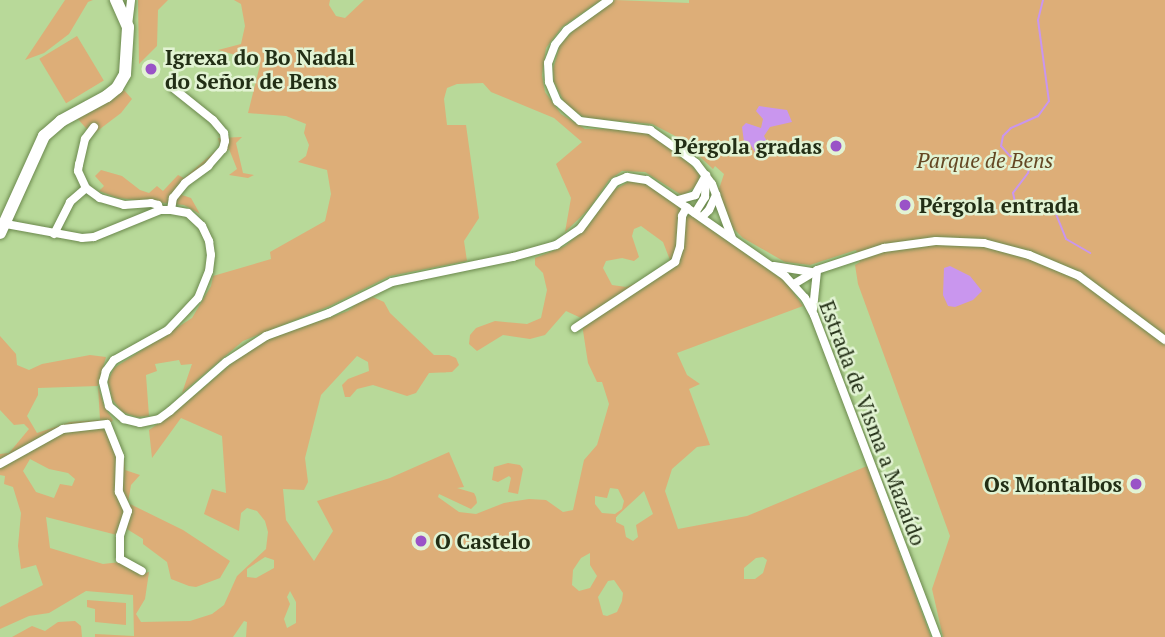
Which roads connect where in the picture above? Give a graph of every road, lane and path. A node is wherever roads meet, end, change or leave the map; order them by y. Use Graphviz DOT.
graph roads {
  1 [pos="609,0"];
  2 [pos="126,4"];
  3 [pos="173,89"];
  4 [pos="94,127"];
  5 [pos="706,175"];
  6 [pos="86,188"];
  7 [pos="716,195"];
  8 [pos="678,200"];
  9 [pos="687,207"];
  10 [pos="160,210"];
  11 [pos="170,210"];
  12 [pos="698,215"];
  13 [pos="3,228"];
  14 [pos="54,234"];
  15 [pos="734,242"];
  16 [pos="771,266"];
  17 [pos="815,271"];
  18 [pos="794,284"];
  19 [pos="814,315"];
  20 [pos="575,328"];
  21 [pos="1165,340"];
  22 [pos="114,412"];
  23 [pos="107,424"];
  24 [pos="0,464"];
  25 [pos="142,571"];
  26 [pos="937,637"];
  1 -- 5 [label="street"];
  2 -- 13 [label="street"];
  3 -- 11 [label="street"];
  4 -- 6 [label="street"];
  5 -- 7 [label="street"];
  5 -- 8 [label="street"];
  5 -- 12 [label="street"];
  6 -- 10 [label="street"];
  6 -- 14 [label="street"];
  7 -- 12 [label="street"];
  7 -- 15 [label="street"];
  8 -- 9 [label="street, Estrada de Visma a Mazaído"];
  8 -- 22 [label="street, Estrada de Visma a Mazaído"];
  9 -- 12 [label="street, Estrada de Visma a Mazaído"];
  9 -- 20 [label="street"];
  10 -- 11 [label="street"];
  10 -- 14 [label="street"];
  11 -- 22 [label="street"];
  12 -- 15 [label="street, Estrada de Visma a Mazaído"];
  13 -- 14 [label="street"];
  15 -- 16 [label="street, Estrada de Visma a Mazaído"];
  16 -- 17 [label="street"];
  16 -- 18 [label="street, Estrada de Visma a Mazaído"];
  17 -- 18 [label="street"];
  17 -- 19 [label="street"];
  17 -- 21 [label="street"];
  18 -- 19 [label="street, Estrada de Visma a Mazaído"];
  19 -- 26 [label="street, Estrada de Visma a Mazaído"];
  22 -- 23 [label="street"];
  23 -- 24 [label="street"];
  23 -- 25 [label="street"];
}
